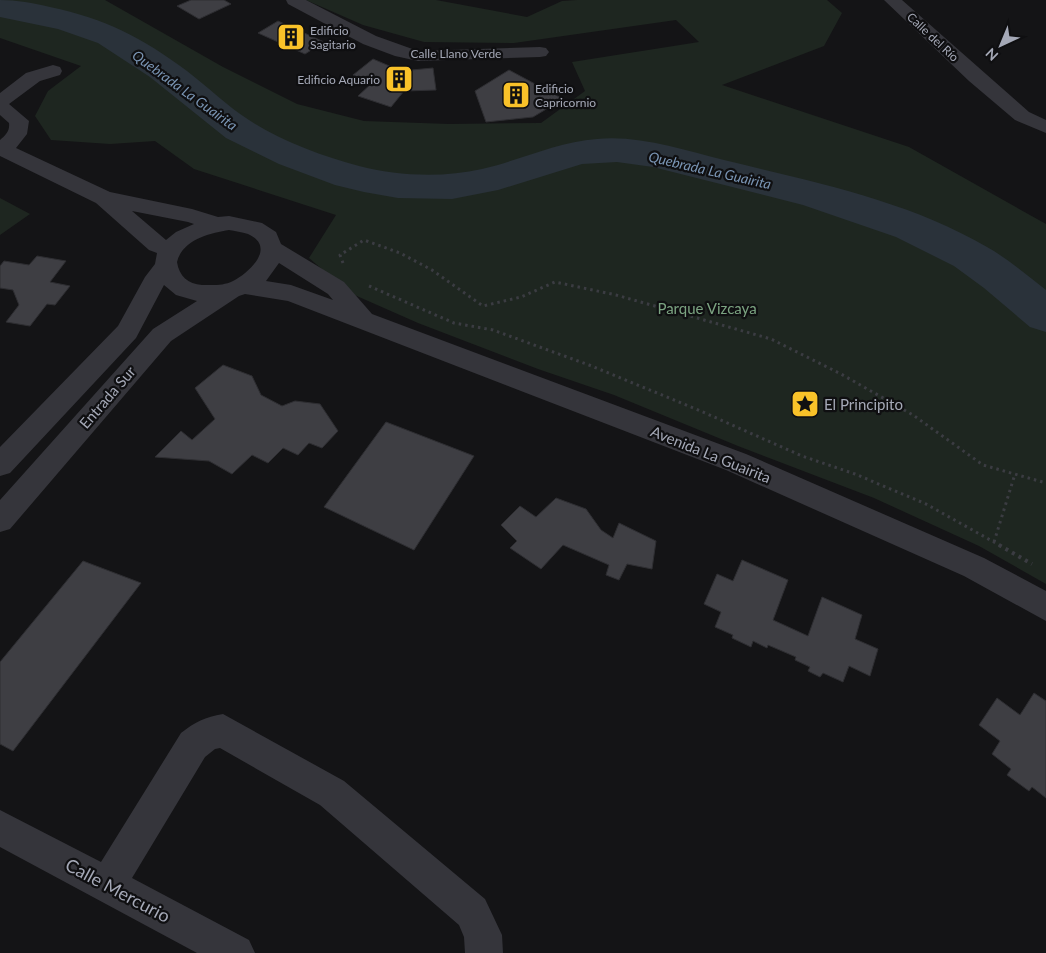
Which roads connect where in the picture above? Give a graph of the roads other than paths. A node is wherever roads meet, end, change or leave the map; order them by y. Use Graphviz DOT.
graph roads {
  1 [pos="294,0"];
  2 [pos="892,0"];
  3 [pos="540,52"];
  4 [pos="53,71"];
  5 [pos="0,104"];
  6 [pos="1046,127"];
  7 [pos="1,148"];
  8 [pos="104,198"];
  9 [pos="215,224"];
  10 [pos="272,249"];
  11 [pos="169,257"];
  12 [pos="237,289"];
  13 [pos="365,322"];
  14 [pos="0,465"];
  15 [pos="0,520"];
  16 [pos="1046,607"];
  17 [pos="0,828"];
  18 [pos="108,884"];
  19 [pos="236,953"];
  20 [pos="484,953"];
  1 -- 3 [label="street, Calle Llano Verde"];
  2 -- 6 [label="street, Calle del Río"];
  4 -- 5 [label="street"];
  5 -- 7 [label="street"];
  7 -- 8 [label="street, Avenida La Guairita"];
  8 -- 9 [label="street, Avenida La Guairita"];
  8 -- 11 [label="street, Avenida La Guairita"];
  9 -- 10 [label="street, Avenida La Guairita"];
  9 -- 11 [label="street, Avenida La Guairita"];
  10 -- 12 [label="street"];
  10 -- 13 [label="street, Avenida La Guairita"];
  11 -- 12 [label="street, Avenida La Guairita"];
  11 -- 14 [label="street, Entrada Sur"];
  12 -- 13 [label="street, Avenida La Guairita"];
  12 -- 15 [label="street, Entrada Sur"];
  13 -- 16 [label="street, Avenida La Guairita"];
  17 -- 18 [label="street, Calle Mercurio"];
  18 -- 19 [label="street, Calle Mercurio"];
  18 -- 20 [label="street"];
}
